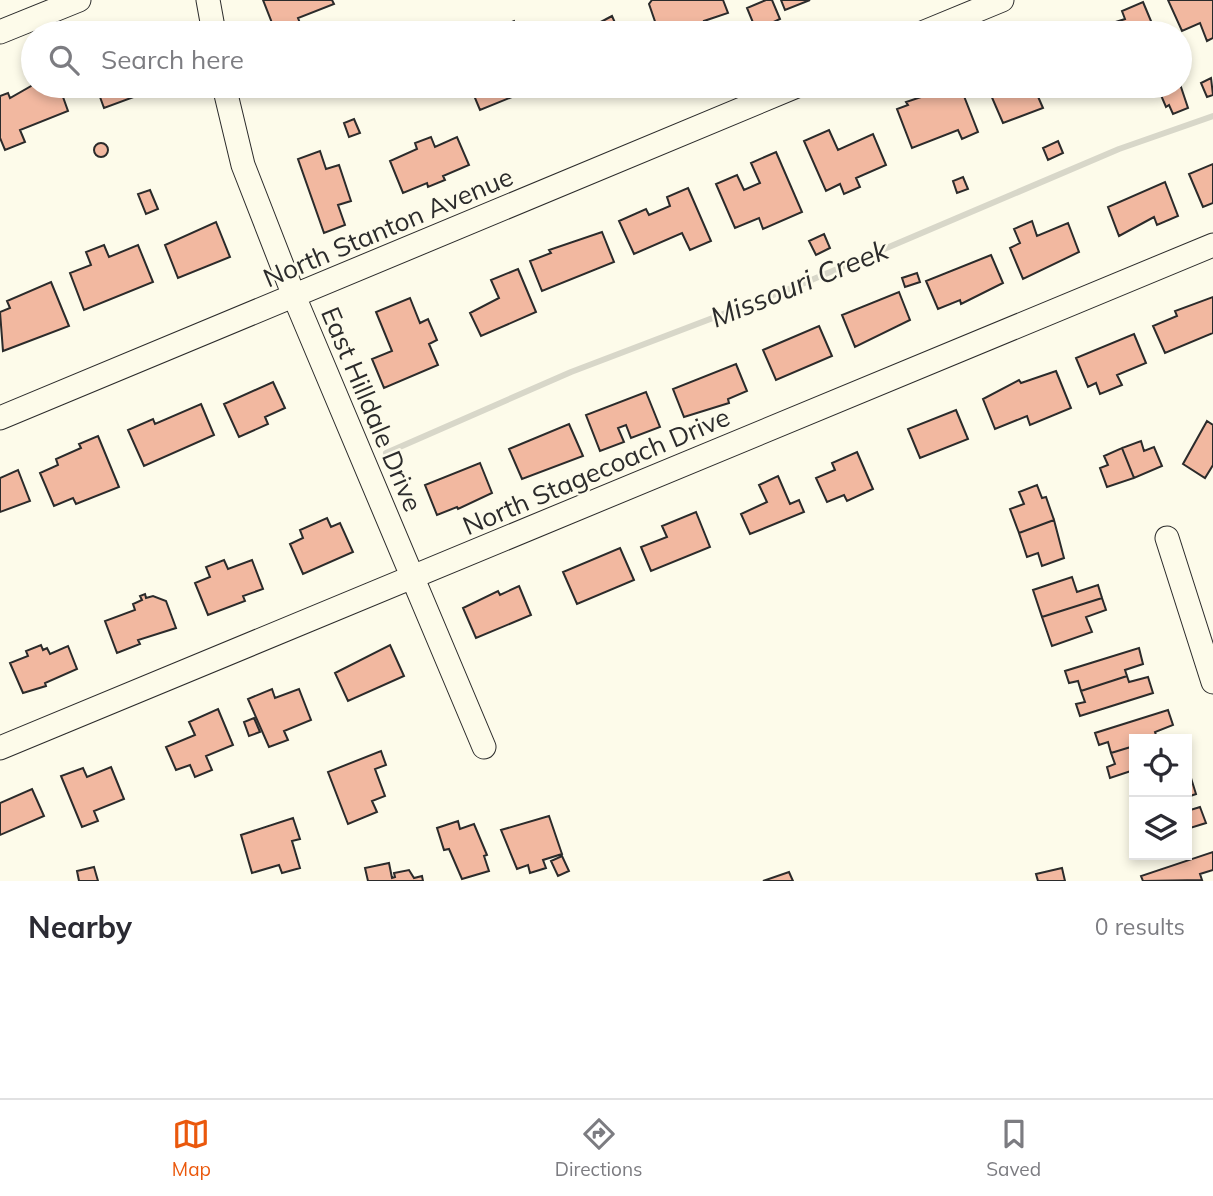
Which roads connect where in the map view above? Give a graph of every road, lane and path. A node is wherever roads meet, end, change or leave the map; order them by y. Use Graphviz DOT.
graph roads {
  1 [pos="79,0"];
  2 [pos="208,0"];
  3 [pos="1002,0"];
  4 [pos="27,21"];
  5 [pos="212,21"];
  6 [pos="951,21"];
  7 [pos="21,23"];
  8 [pos="0,32"];
  9 [pos="227,98"];
  10 [pos="768,98"];
  11 [pos="1213,245"];
  12 [pos="294,296"];
  13 [pos="0,418"];
  14 [pos="1167,537"];
  15 [pos="412,578"];
  16 [pos="1213,682"];
  17 [pos="484,747"];
  18 [pos="0,748"];
  1 -- 4 [label="street"];
  2 -- 5 [label="street"];
  3 -- 6 [label="street"];
  7 -- 8 [label="street"];
  9 -- 12 [label="street, East Hilldale Drive"];
  10 -- 12 [label="street, North Stanton Avenue"];
  11 -- 15 [label="street, North Stagecoach Drive"];
  12 -- 13 [label="street, North Stanton Avenue"];
  12 -- 15 [label="street, East Hilldale Drive"];
  14 -- 16 [label="street"];
  15 -- 17 [label="street, East Hilldale Drive"];
  15 -- 18 [label="street, North Stagecoach Drive"];
}
